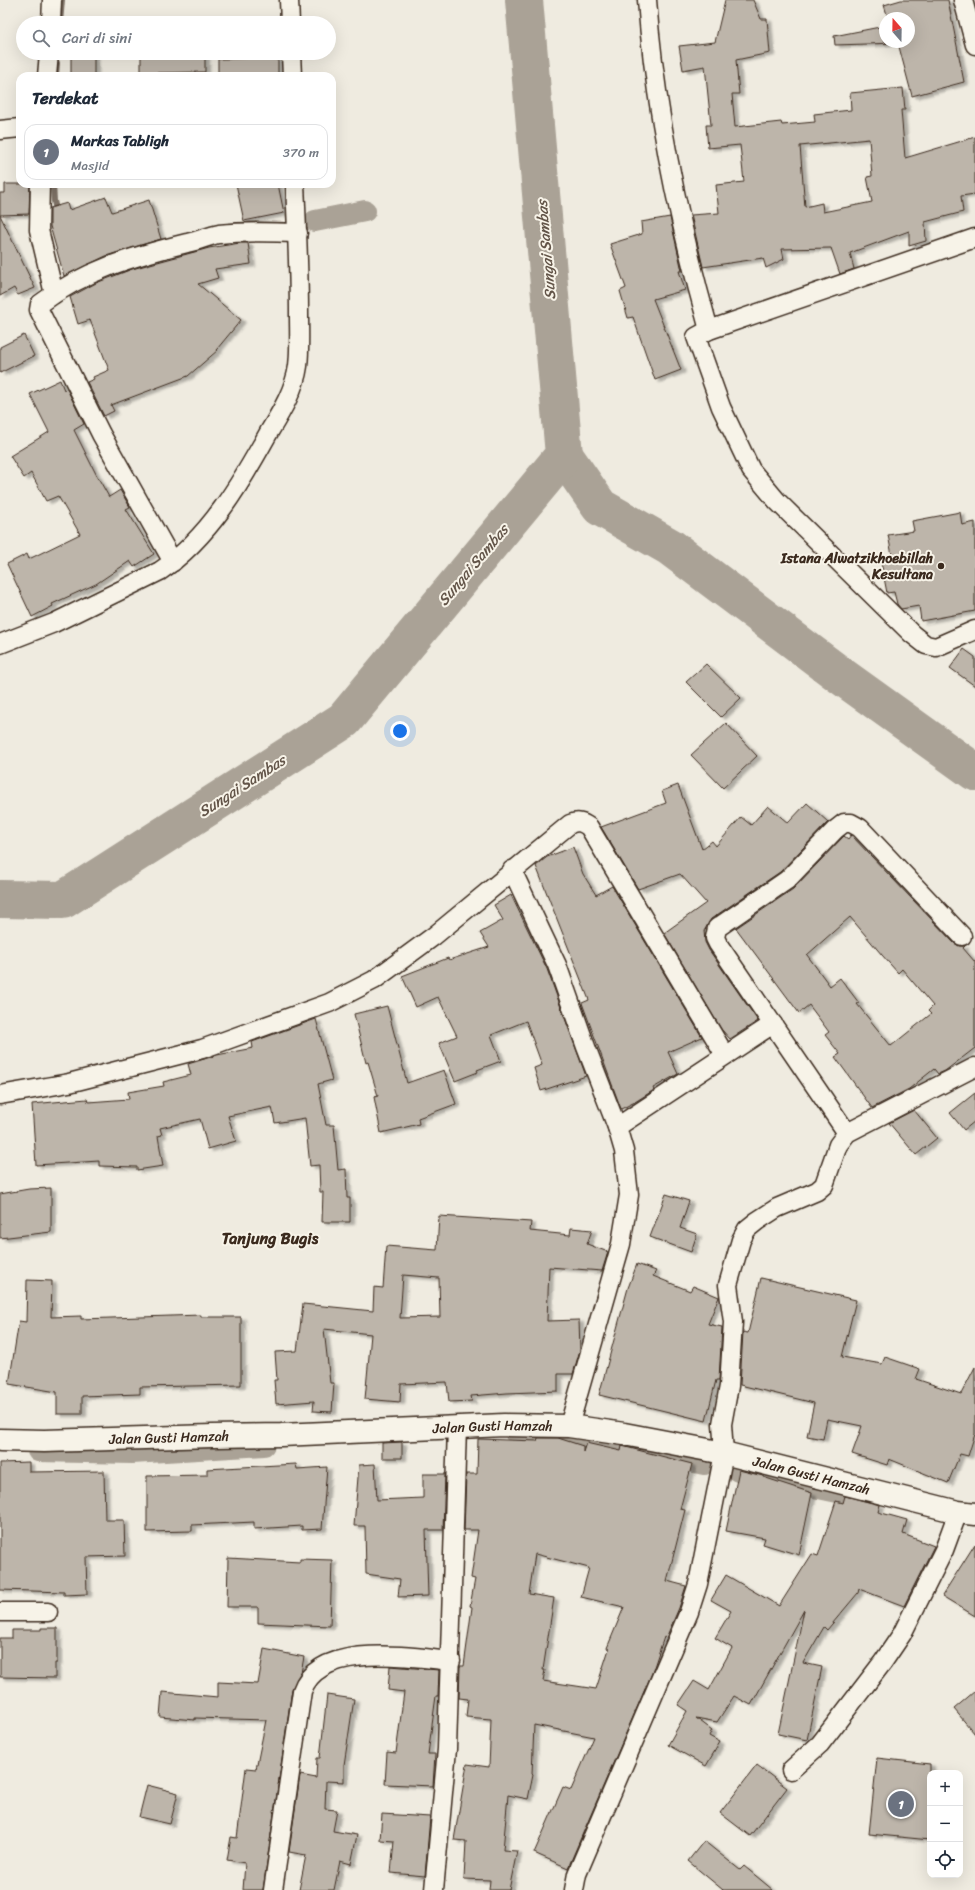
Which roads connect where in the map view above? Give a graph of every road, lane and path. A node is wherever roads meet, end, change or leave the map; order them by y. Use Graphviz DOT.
graph roads {
  1 [pos="52,0"];
  2 [pos="289,0"];
  3 [pos="647,0"];
  4 [pos="963,0"];
  5 [pos="51,16"];
  6 [pos="290,16"];
  7 [pos="975,45"];
  8 [pos="48,60"];
  9 [pos="291,60"];
  10 [pos="47,72"];
  11 [pos="292,72"];
  12 [pos="16,128"];
  13 [pos="0,130"];
  14 [pos="40,188"];
  15 [pos="295,188"];
  16 [pos="298,232"];
  17 [pos="975,238"];
  18 [pos="54,294"];
  19 [pos="709,330"];
  20 [pos="173,562"];
  21 [pos="975,630"];
  22 [pos="0,644"];
  23 [pos="512,870"];
  24 [pos="962,936"];
  25 [pos="773,1024"];
  26 [pos="726,1055"];
  27 [pos="974,1070"];
  28 [pos="0,1095"];
  29 [pos="617,1127"];
  30 [pos="847,1133"];
  31 [pos="569,1426"];
  32 [pos="457,1427"];
  33 [pos="0,1440"];
  34 [pos="724,1453"];
  35 [pos="966,1513"];
  36 [pos="0,1612"];
  37 [pos="48,1612"];
  38 [pos="450,1661"];
  39 [pos="791,1770"];
  40 [pos="273,1890"];
  41 [pos="434,1890"];
  42 [pos="574,1890"];
  1 -- 5 [label="street"];
  2 -- 6 [label="street"];
  3 -- 19 [label="street"];
  4 -- 7 [label="street"];
  8 -- 10 [label="street"];
  9 -- 11 [label="street"];
  12 -- 13 [label="street"];
  14 -- 18 [label="street"];
  15 -- 16 [label="street"];
  16 -- 18 [label="street"];
  16 -- 20 [label="street"];
  17 -- 19 [label="street"];
  18 -- 20 [label="street"];
  19 -- 21 [label="street"];
  20 -- 22 [label="street"];
  23 -- 26 [label="street"];
  23 -- 28 [label="street"];
  23 -- 29 [label="street"];
  24 -- 25 [label="street"];
  25 -- 26 [label="street"];
  25 -- 30 [label="street"];
  26 -- 29 [label="street"];
  27 -- 30 [label="street"];
  29 -- 31 [label="street"];
  30 -- 34 [label="street"];
  31 -- 32 [label="street, Jalan Gusti Hamzah"];
  31 -- 34 [label="street, Jalan Gusti Hamzah"];
  32 -- 33 [label="street, Jalan Gusti Hamzah"];
  32 -- 38 [label="street"];
  34 -- 35 [label="street, Jalan Gusti Hamzah"];
  34 -- 42 [label="street"];
  35 -- 39 [label="street"];
  36 -- 37 [label="street"];
  38 -- 40 [label="street"];
  38 -- 41 [label="street"];
}
